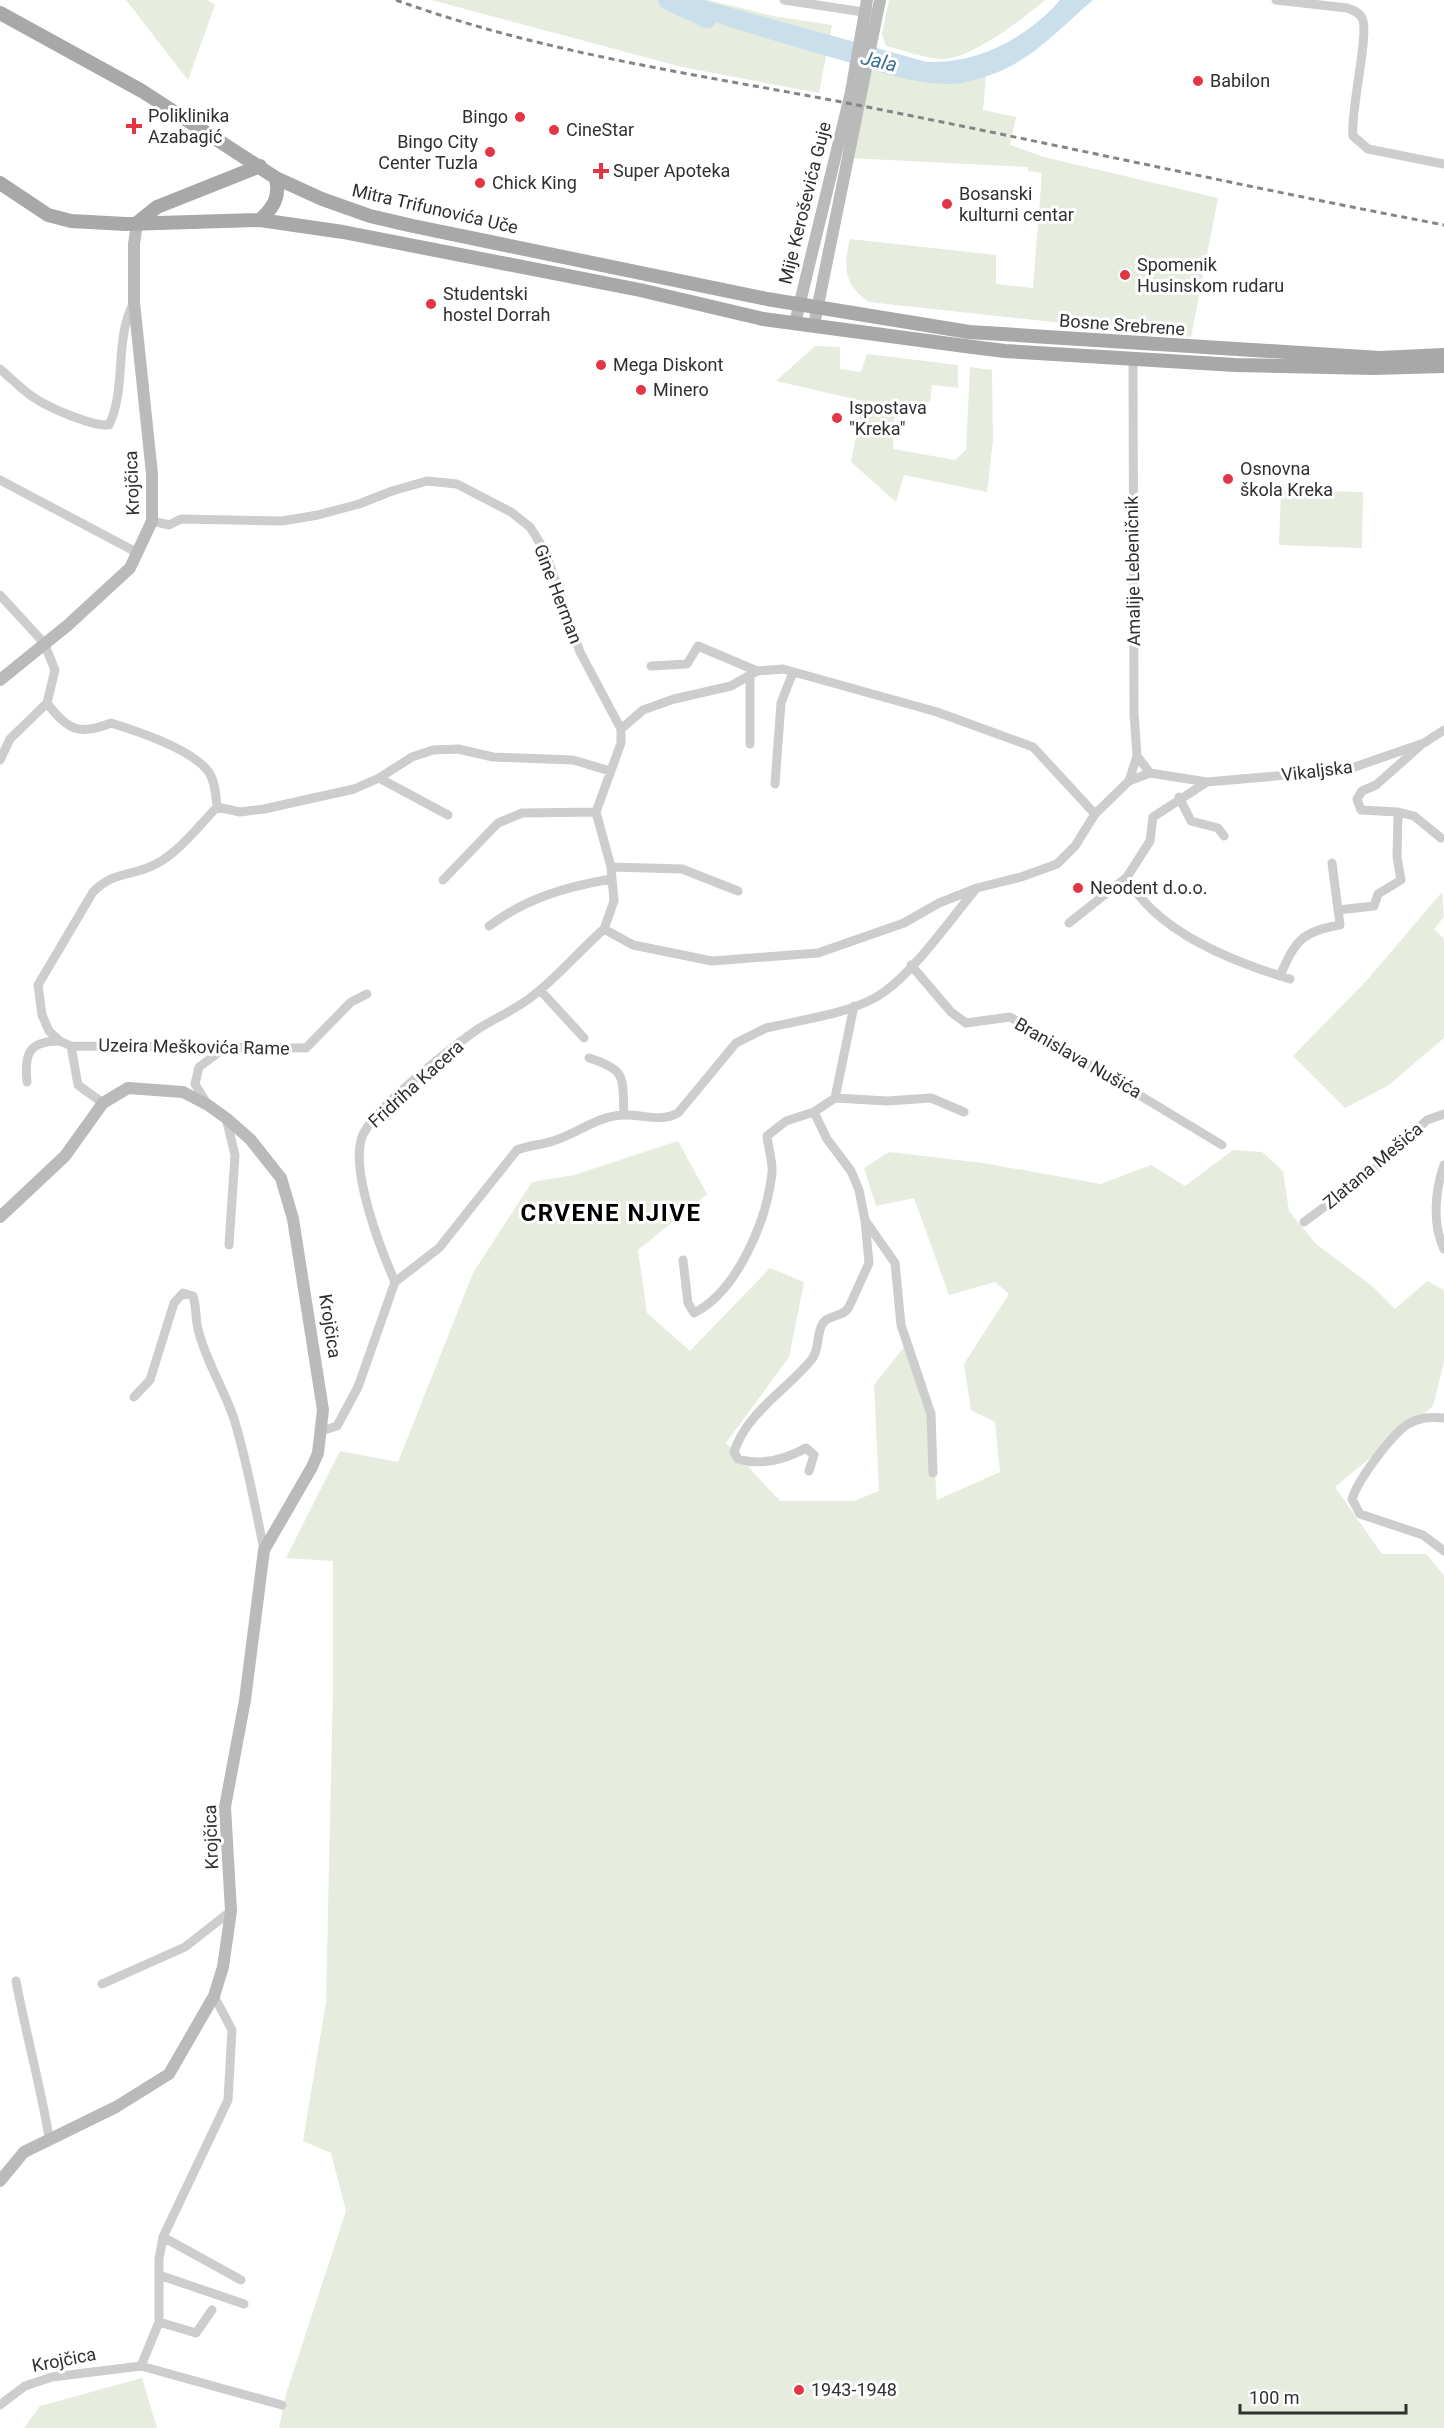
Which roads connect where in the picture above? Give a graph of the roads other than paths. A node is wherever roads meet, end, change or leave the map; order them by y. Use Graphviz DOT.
graph roads {
  1 [pos="784,0"];
  2 [pos="880,0"];
  3 [pos="1276,0"];
  4 [pos="866,6"];
  5 [pos="0,13"];
  6 [pos="878,13"];
  7 [pos="867,38"];
  8 [pos="856,93"];
  9 [pos="1444,164"];
  10 [pos="260,166"];
  11 [pos="276,178"];
  12 [pos="0,183"];
  13 [pos="260,220"];
  14 [pos="137,223"];
  15 [pos="134,302"];
  16 [pos="799,305"];
  17 [pos="818,308"];
  18 [pos="795,324"];
  19 [pos="814,326"];
  20 [pos="1444,355"];
  21 [pos="1133,360"];
  22 [pos="1444,366"];
  23 [pos="0,369"];
  24 [pos="0,480"];
  25 [pos="152,521"];
  26 [pos="138,553"];
  27 [pos="0,595"];
  28 [pos="44,643"];
  29 [pos="651,666"];
  30 [pos="793,672"];
  31 [pos="754,673"];
  32 [pos="0,680"];
  33 [pos="48,703"];
  34 [pos="621,729"];
  35 [pos="1444,730"];
  36 [pos="1424,742"];
  37 [pos="750,744"];
  38 [pos="1137,756"];
  39 [pos="0,760"];
  40 [pos="610,771"];
  41 [pos="1150,773"];
  42 [pos="379,778"];
  43 [pos="1129,781"];
  44 [pos="1207,782"];
  45 [pos="775,784"];
  46 [pos="1179,797"];
  47 [pos="217,807"];
  48 [pos="596,812"];
  49 [pos="1398,812"];
  50 [pos="1095,814"];
  51 [pos="448,815"];
  52 [pos="1224,836"];
  53 [pos="1441,838"];
  54 [pos="1332,863"];
  55 [pos="611,867"];
  56 [pos="1127,877"];
  57 [pos="611,879"];
  58 [pos="443,880"];
  59 [pos="977,888"];
  60 [pos="738,891"];
  61 [pos="1338,910"];
  62 [pos="1069,923"];
  63 [pos="489,926"];
  64 [pos="603,929"];
  65 [pos="911,965"];
  66 [pos="1280,976"];
  67 [pos="1290,979"];
  68 [pos="540,990"];
  69 [pos="367,994"];
  70 [pos="854,1006"];
  71 [pos="584,1038"];
  72 [pos="60,1041"];
  73 [pos="71,1046"];
  74 [pos="227,1047"];
  75 [pos="589,1058"];
  76 [pos="27,1082"];
  77 [pos="835,1098"];
  78 [pos="103,1102"];
  79 [pos="208,1105"];
  80 [pos="814,1112"];
  81 [pos="964,1112"];
  82 [pos="1444,1114"];
  83 [pos="624,1115"];
  84 [pos="226,1118"];
  85 [pos="1222,1145"];
  86 [pos="1444,1165"];
  87 [pos="0,1217"];
  88 [pos="865,1220"];
  89 [pos="1304,1222"];
  90 [pos="229,1245"];
  91 [pos="1444,1249"];
  92 [pos="684,1260"];
  93 [pos="394,1282"];
  94 [pos="134,1396"];
  95 [pos="1444,1418"];
  96 [pos="321,1431"];
  97 [pos="809,1472"];
  98 [pos="933,1473"];
  99 [pos="264,1550"];
  100 [pos="1444,1551"];
  101 [pos="231,1911"];
  102 [pos="16,1981"];
  103 [pos="102,1984"];
  104 [pos="214,1996"];
  105 [pos="50,2137"];
  106 [pos="0,2181"];
  107 [pos="163,2237"];
  108 [pos="159,2275"];
  109 [pos="241,2280"];
  110 [pos="244,2304"];
  111 [pos="212,2310"];
  112 [pos="159,2322"];
  113 [pos="141,2366"];
  114 [pos="0,2404"];
  115 [pos="282,2405"];
  1 -- 4 [label="street"];
  2 -- 6 [label="main road"];
  3 -- 9 [label="street"];
  4 -- 6 [label="street"];
  4 -- 7 [label="main road"];
  5 -- 10 [label="main road, Mitra Trifunovića Uče"];
  6 -- 7 [label="main road"];
  7 -- 8 [label="main road"];
  8 -- 16 [label="main road, Mije Keroševića Guje"];
  8 -- 17 [label="main road, Mije Keroševića Guje"];
  10 -- 11 [label="main road, Mitra Trifunovića Uče"];
  10 -- 14 [label="main road"];
  11 -- 13 [label="main road"];
  11 -- 16 [label="main road, Mitra Trifunovića Uče"];
  12 -- 14 [label="main road"];
  13 -- 14 [label="main road"];
  13 -- 18 [label="main road"];
  14 -- 15 [label="main road, Krojčica"];
  15 -- 23 [label="street"];
  15 -- 25 [label="main road, Krojčica"];
  16 -- 17 [label="main road, Bosne Srebrene"];
  16 -- 18 [label="main road, Mije Keroševića Guje"];
  17 -- 19 [label="main road, Mije Keroševića Guje"];
  17 -- 20 [label="main road, Bosne Srebrene"];
  18 -- 19 [label="main road"];
  19 -- 21 [label="main road, Bosne Srebrene"];
  21 -- 22 [label="main road, Bosne Srebrene"];
  21 -- 38 [label="street, Amalije Lebeničnik"];
  24 -- 26 [label="street"];
  25 -- 26 [label="main road, Krojčica"];
  25 -- 34 [label="street, Gine Herman"];
  26 -- 28 [label="main road, Krojčica"];
  27 -- 28 [label="street"];
  28 -- 32 [label="main road, Krojčica"];
  28 -- 33 [label="street"];
  29 -- 31 [label="street"];
  30 -- 31 [label="street"];
  30 -- 45 [label="street"];
  30 -- 50 [label="street"];
  31 -- 34 [label="street"];
  31 -- 37 [label="street"];
  33 -- 39 [label="street"];
  33 -- 47 [label="street"];
  34 -- 40 [label="street"];
  35 -- 36 [label="street, Vikaljska"];
  36 -- 44 [label="street, Vikaljska"];
  36 -- 49 [label="street, Vikaljska"];
  38 -- 41 [label="street"];
  38 -- 43 [label="street, Amalije Lebeničnik"];
  40 -- 42 [label="street"];
  40 -- 48 [label="street"];
  41 -- 43 [label="street"];
  41 -- 44 [label="street, Vikaljska"];
  42 -- 47 [label="street"];
  42 -- 51 [label="street"];
  43 -- 50 [label="street"];
  44 -- 46 [label="street, Vikaljska"];
  46 -- 52 [label="street"];
  46 -- 56 [label="street, Vikaljska"];
  47 -- 72 [label="street, Uzeira Meškovića Rame"];
  48 -- 55 [label="street"];
  48 -- 58 [label="street"];
  49 -- 53 [label="street, Vikaljska"];
  49 -- 61 [label="street"];
  50 -- 59 [label="street"];
  54 -- 61 [label="street"];
  55 -- 57 [label="street"];
  55 -- 60 [label="street"];
  56 -- 62 [label="street, Vikaljska"];
  56 -- 66 [label="street"];
  57 -- 63 [label="street"];
  57 -- 64 [label="street"];
  59 -- 64 [label="street"];
  59 -- 65 [label="street"];
  61 -- 66 [label="street"];
  64 -- 68 [label="street, Fridriha Kacera"];
  65 -- 70 [label="street"];
  65 -- 85 [label="street, Branislava Nušića"];
  66 -- 67 [label="street"];
  68 -- 71 [label="street"];
  68 -- 93 [label="street, Fridriha Kacera"];
  69 -- 74 [label="street, Uzeira Meškovića Rame"];
  70 -- 77 [label="street"];
  70 -- 83 [label="street"];
  72 -- 73 [label="street, Uzeira Meškovića Rame"];
  72 -- 76 [label="street"];
  73 -- 74 [label="street, Uzeira Meškovića Rame"];
  73 -- 78 [label="street, Uzeira Meškovića Rame"];
  74 -- 79 [label="street"];
  75 -- 83 [label="street"];
  77 -- 80 [label="street"];
  77 -- 81 [label="street"];
  78 -- 79 [label="main road, Krojčica"];
  78 -- 87 [label="main road, Krojčica"];
  79 -- 84 [label="main road, Krojčica"];
  80 -- 88 [label="street"];
  80 -- 92 [label="street"];
  82 -- 89 [label="street, Zlatana Mešića"];
  83 -- 93 [label="street"];
  84 -- 90 [label="street"];
  84 -- 96 [label="main road, Krojčica"];
  86 -- 91 [label="street"];
  88 -- 97 [label="street"];
  88 -- 98 [label="street"];
  93 -- 96 [label="street"];
  94 -- 99 [label="street, Krojčica"];
  95 -- 100 [label="street"];
  96 -- 99 [label="main road, Krojčica"];
  99 -- 101 [label="main road, Krojčica"];
  101 -- 103 [label="street"];
  101 -- 104 [label="main road, Krojčica"];
  102 -- 105 [label="street"];
  104 -- 105 [label="main road, Krojčica"];
  104 -- 107 [label="street"];
  105 -- 106 [label="main road, Krojčica"];
  107 -- 108 [label="street"];
  107 -- 109 [label="street"];
  108 -- 110 [label="street"];
  108 -- 112 [label="street"];
  111 -- 112 [label="street"];
  112 -- 113 [label="street"];
  113 -- 114 [label="street, Krojčica"];
  113 -- 115 [label="street, Krojčica"];
}
